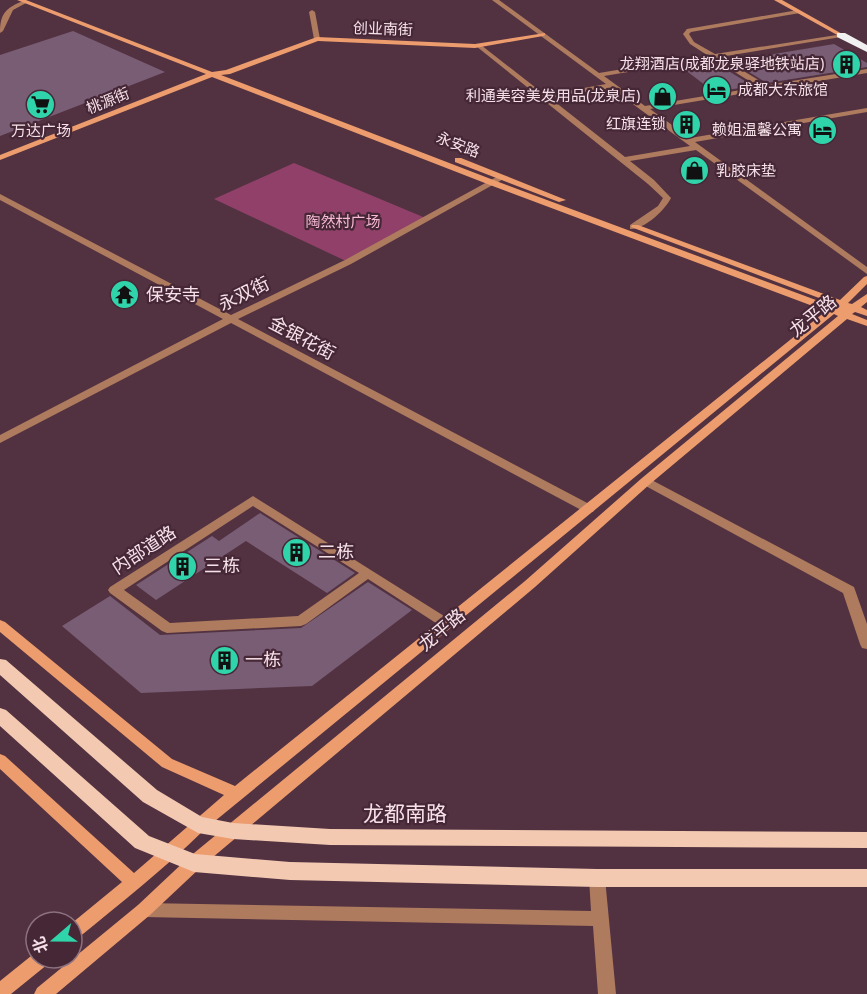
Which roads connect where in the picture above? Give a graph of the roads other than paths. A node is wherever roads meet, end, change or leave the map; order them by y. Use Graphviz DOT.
graph roads {
  1 [pos="39,0"];
  2 [pos="495,0"];
  3 [pos="777,0"];
  4 [pos="23,1"];
  5 [pos="312,12"];
  6 [pos="798,12"];
  7 [pos="0,31"];
  8 [pos="858,33"];
  9 [pos="543,34"];
  10 [pos="841,35"];
  11 [pos="316,39"];
  12 [pos="479,45"];
  13 [pos="867,49"];
  14 [pos="715,57"];
  15 [pos="867,71"];
  16 [pos="227,72"];
  17 [pos="213,74"];
  18 [pos="598,75"];
  19 [pos="613,85"];
  20 [pos="766,88"];
  21 [pos="544,97"];
  22 [pos="645,108"];
  23 [pos="867,110"];
  24 [pos="689,141"];
  25 [pos="698,147"];
  26 [pos="0,158"];
  27 [pos="623,160"];
  28 [pos="498,180"];
  29 [pos="0,197"];
  30 [pos="633,227"];
  31 [pos="867,271"];
  32 [pos="867,279"];
  33 [pos="867,297"];
  34 [pos="849,311"];
  35 [pos="231,319"];
  36 [pos="867,323"];
  37 [pos="0,440"];
  38 [pos="646,481"];
  39 [pos="590,509"];
  40 [pos="368,573"];
  41 [pos="447,624"];
  42 [pos="0,625"];
  43 [pos="867,644"];
  44 [pos="0,665"];
  45 [pos="0,715"];
  46 [pos="0,760"];
  47 [pos="237,794"];
  48 [pos="198,825"];
  49 [pos="233,831"];
  50 [pos="867,840"];
  51 [pos="169,854"];
  52 [pos="194,863"];
  53 [pos="597,878"];
  54 [pos="867,878"];
  55 [pos="134,883"];
  56 [pos="144,910"];
  57 [pos="601,919"];
  58 [pos="84,923"];
  59 [pos="27,970"];
  60 [pos="0,992"];
  61 [pos="43,994"];
  62 [pos="607,994"];
  1 -- 16 [label="street, 永安路"];
  2 -- 9 [label="street"];
  3 -- 6 [label="street"];
  4 -- 7 [label="street"];
  4 -- 17 [label="street"];
  5 -- 11 [label="street"];
  6 -- 10 [label="street"];
  6 -- 14 [label="street"];
  8 -- 10 [label="highway"];
  9 -- 12 [label="street, 创业南街"];
  9 -- 18 [label="street"];
  10 -- 13 [label="highway"];
  10 -- 14 [label="street"];
  11 -- 12 [label="street, 创业南街"];
  11 -- 16 [label="street, 创业南街"];
  12 -- 21 [label="street"];
  14 -- 18 [label="street"];
  14 -- 20 [label="street"];
  15 -- 20 [label="street"];
  16 -- 17 [label="street, 桃源街"];
  16 -- 28 [label="street, 永安路"];
  17 -- 26 [label="street, 桃源街"];
  17 -- 28 [label="street"];
  18 -- 19 [label="street"];
  19 -- 21 [label="street"];
  19 -- 22 [label="street"];
  20 -- 22 [label="street"];
  21 -- 27 [label="street"];
  22 -- 24 [label="street"];
  23 -- 24 [label="street"];
  24 -- 25 [label="street"];
  25 -- 27 [label="street"];
  25 -- 31 [label="street"];
  27 -- 30 [label="street"];
  28 -- 30 [label="street, 永安路"];
  28 -- 34 [label="street"];
  28 -- 35 [label="street, 永双街"];
  29 -- 35 [label="street, 金银花街"];
  30 -- 34 [label="street, 永安路"];
  32 -- 34 [label="street, 龙平路"];
  33 -- 34 [label="street, 龙平路"];
  34 -- 36 [label="street"];
  34 -- 38 [label="street, 龙平路"];
  34 -- 39 [label="street, 龙平路"];
  35 -- 37 [label="street, 永双街"];
  35 -- 39 [label="street, 金银花街"];
  38 -- 43 [label="street"];
  38 -- 49 [label="street, 龙平路"];
  39 -- 41 [label="street, 龙平路"];
  40 -- 40 [label="street, 内部道路"];
  40 -- 41 [label="street, 内部道路"];
  41 -- 47 [label="street, 龙平路"];
  42 -- 47 [label="street"];
  44 -- 48 [label="main road, 龙都南路"];
  45 -- 51 [label="main road"];
  46 -- 55 [label="street"];
  47 -- 48 [label="street, 龙平路"];
  48 -- 49 [label="main road, 龙都南路"];
  48 -- 51 [label="street, 龙平路"];
  49 -- 50 [label="main road, 龙都南路"];
  49 -- 52 [label="street, 龙平路"];
  51 -- 52 [label="main road"];
  51 -- 55 [label="street, 龙平路"];
  52 -- 53 [label="main road"];
  52 -- 56 [label="street, 龙平路"];
  53 -- 54 [label="main road"];
  53 -- 57 [label="street"];
  55 -- 58 [label="street, 龙平路"];
  56 -- 57 [label="street"];
  56 -- 61 [label="street, 龙平路"];
  57 -- 62 [label="street"];
  59 -- 60 [label="street"];
}
